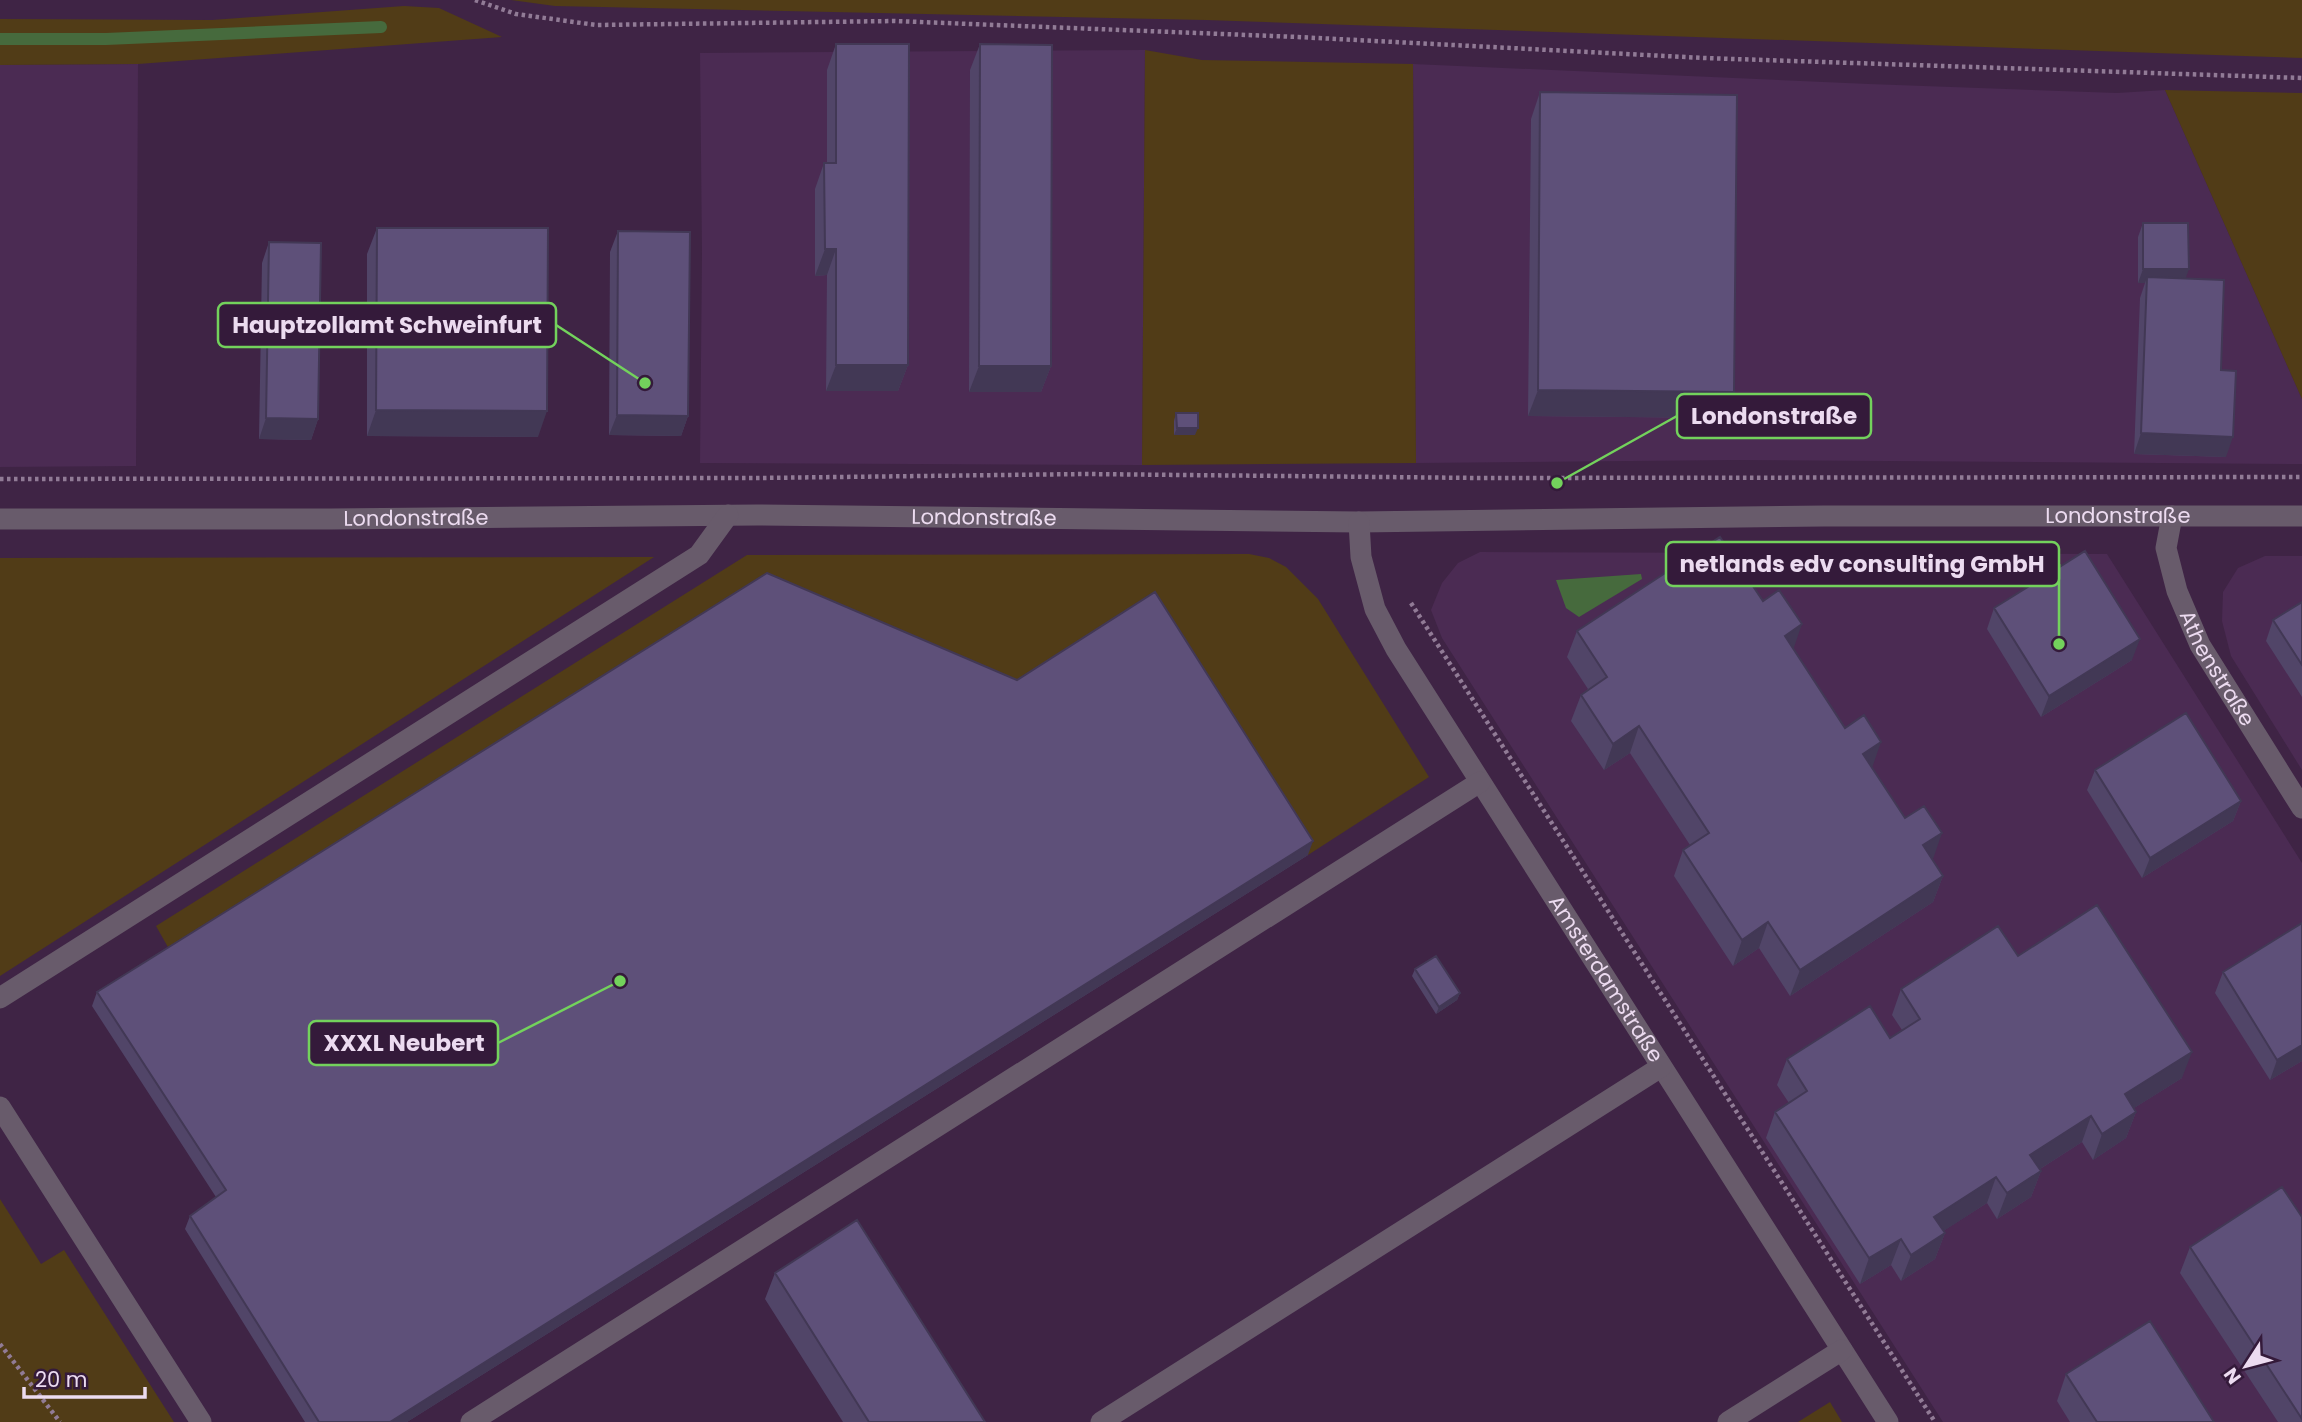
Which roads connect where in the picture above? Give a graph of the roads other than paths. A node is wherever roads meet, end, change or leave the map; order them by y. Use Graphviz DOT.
graph roads {
  1 [pos="729,515"];
  2 [pos="2172,516"];
  3 [pos="2302,516"];
  4 [pos="0,519"];
  5 [pos="1360,522"];
  6 [pos="1480,782"];
  7 [pos="2302,808"];
  8 [pos="0,998"];
  9 [pos="1661,1067"];
  10 [pos="0,1107"];
  11 [pos="1842,1350"];
  12 [pos="201,1422"];
  13 [pos="471,1422"];
  14 [pos="1101,1422"];
  15 [pos="1728,1422"];
  16 [pos="1888,1422"];
  1 -- 4 [label="street, Londonstraße"];
  1 -- 5 [label="street, Londonstraße"];
  1 -- 8 [label="street"];
  2 -- 3 [label="street, Londonstraße"];
  2 -- 5 [label="street, Londonstraße"];
  2 -- 7 [label="street, Athenstraße"];
  5 -- 6 [label="street, Amsterdamstraße"];
  6 -- 9 [label="street, Amsterdamstraße"];
  6 -- 13 [label="street"];
  9 -- 11 [label="street, Amsterdamstraße"];
  9 -- 14 [label="street"];
  10 -- 12 [label="street"];
  11 -- 15 [label="street"];
  11 -- 16 [label="street, Amsterdamstraße"];
}
